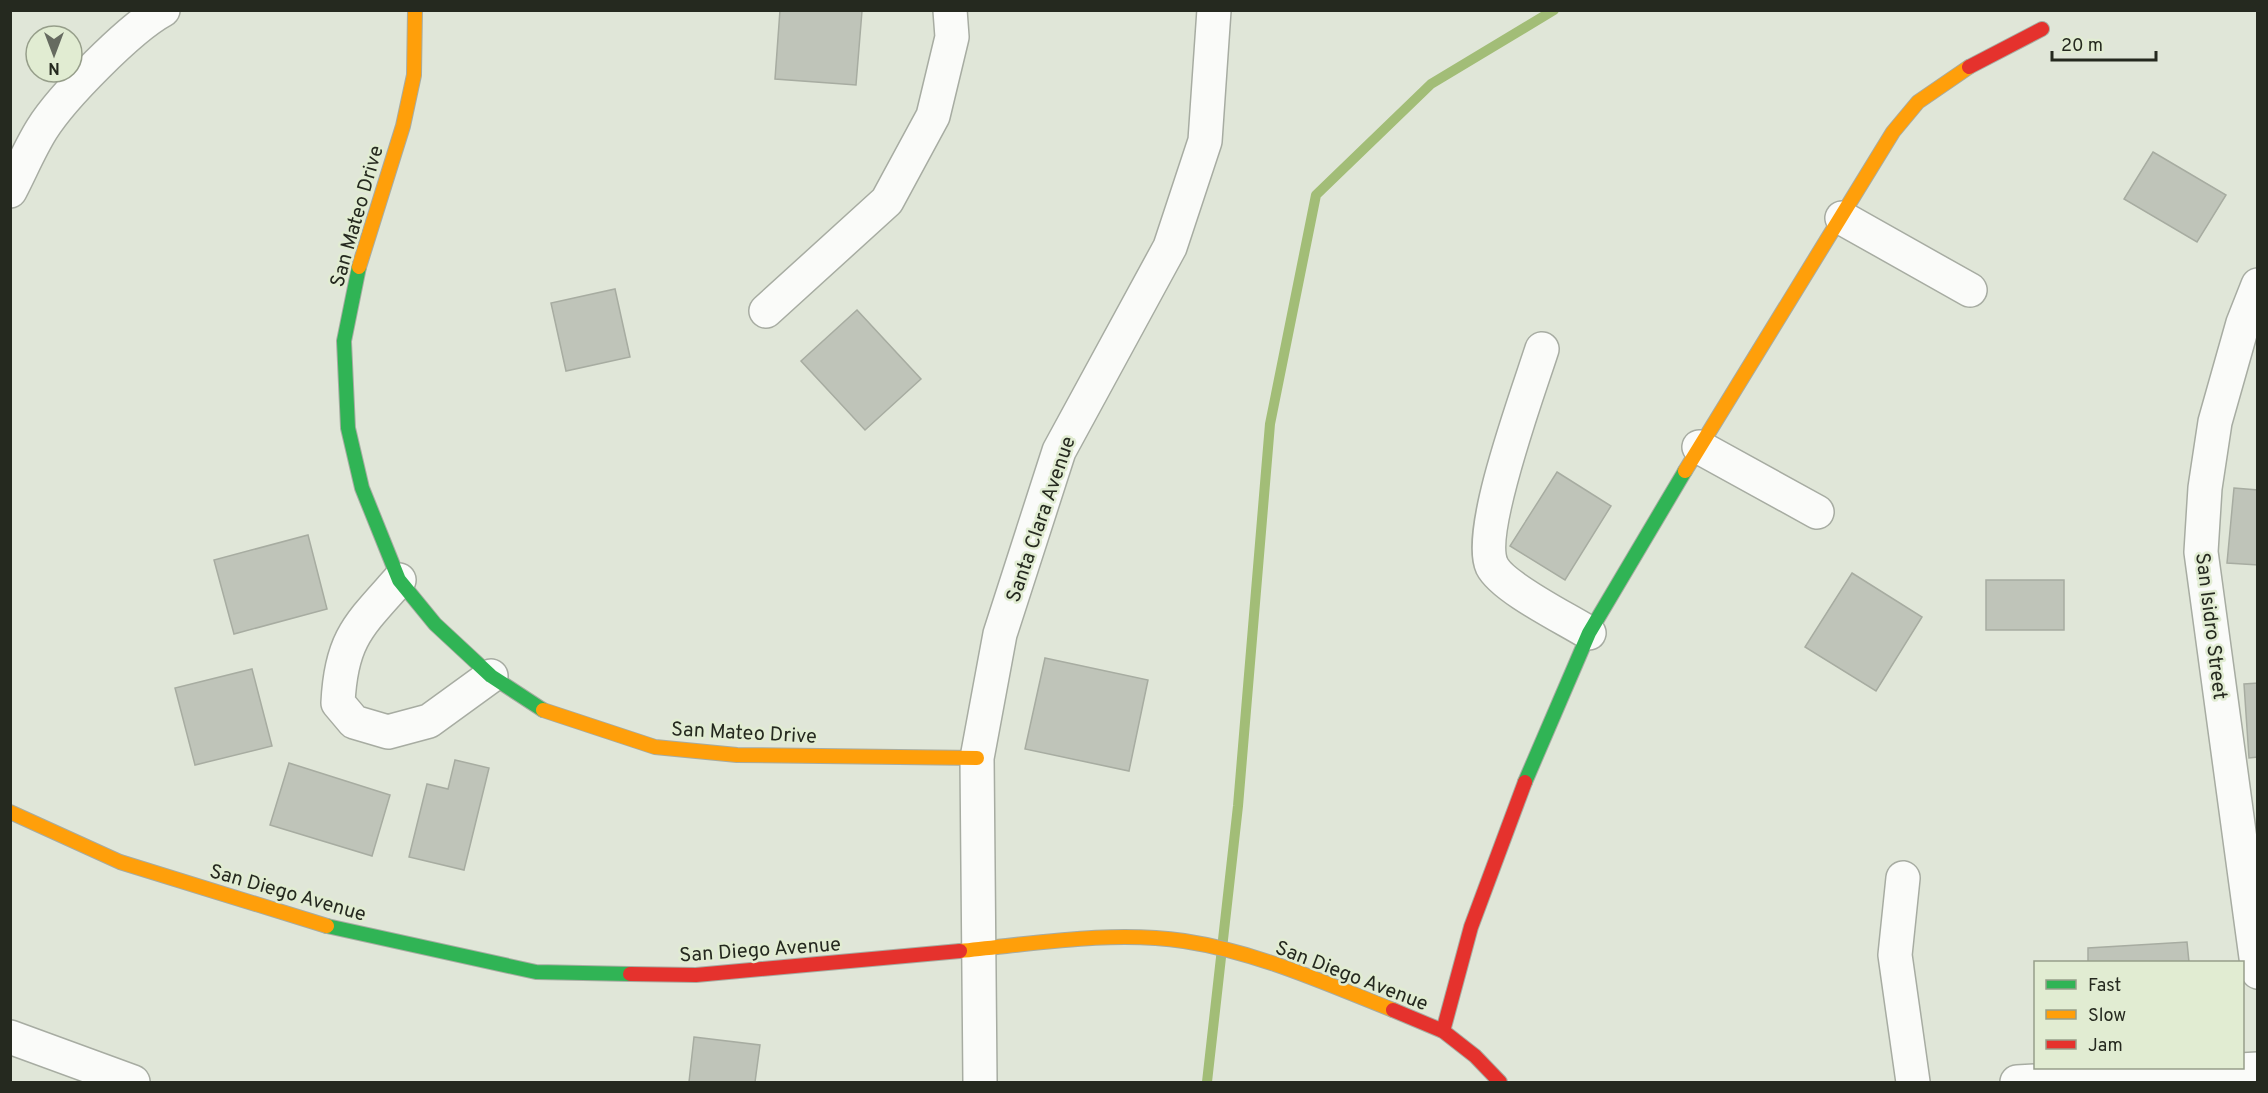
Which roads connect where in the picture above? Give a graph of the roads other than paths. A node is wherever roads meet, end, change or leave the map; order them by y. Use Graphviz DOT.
graph roads {
  1 [pos="163,10"];
  2 [pos="415,10"];
  3 [pos="950,10"];
  4 [pos="1214,10"];
  5 [pos="2042,29"];
  6 [pos="10,191"];
  7 [pos="1842,218"];
  8 [pos="2258,285"];
  9 [pos="1970,290"];
  10 [pos="766,311"];
  11 [pos="1542,350"];
  12 [pos="1699,447"];
  13 [pos="1817,512"];
  14 [pos="399,580"];
  15 [pos="1589,633"];
  16 [pos="491,676"];
  17 [pos="977,758"];
  18 [pos="10,812"];
  19 [pos="1902,878"];
  20 [pos="980,947"];
  21 [pos="2258,972"];
  22 [pos="1443,1031"];
  23 [pos="10,1037"];
  24 [pos="2258,1069"];
  25 [pos="133,1083"];
  26 [pos="980,1083"];
  27 [pos="1500,1083"];
  28 [pos="1913,1083"];
  29 [pos="2016,1083"];
  1 -- 6 [label="street"];
  2 -- 14 [label="street, San Mateo Drive"];
  3 -- 10 [label="street"];
  4 -- 17 [label="street, Santa Clara Avenue"];
  5 -- 7 [label="street"];
  7 -- 9 [label="street"];
  7 -- 12 [label="street"];
  8 -- 21 [label="street, San Isidro Street"];
  11 -- 15 [label="street"];
  12 -- 13 [label="street"];
  12 -- 15 [label="street"];
  14 -- 16 [label="street, San Mateo Drive"];
  14 -- 16 [label="street"];
  15 -- 22 [label="street"];
  16 -- 17 [label="street, San Mateo Drive"];
  17 -- 20 [label="street, Santa Clara Avenue"];
  18 -- 20 [label="street, San Diego Avenue"];
  19 -- 28 [label="street"];
  20 -- 22 [label="street, San Diego Avenue"];
  20 -- 26 [label="street, Santa Clara Avenue"];
  22 -- 27 [label="street, San Diego Avenue"];
  23 -- 25 [label="street"];
  24 -- 29 [label="street"];
}
